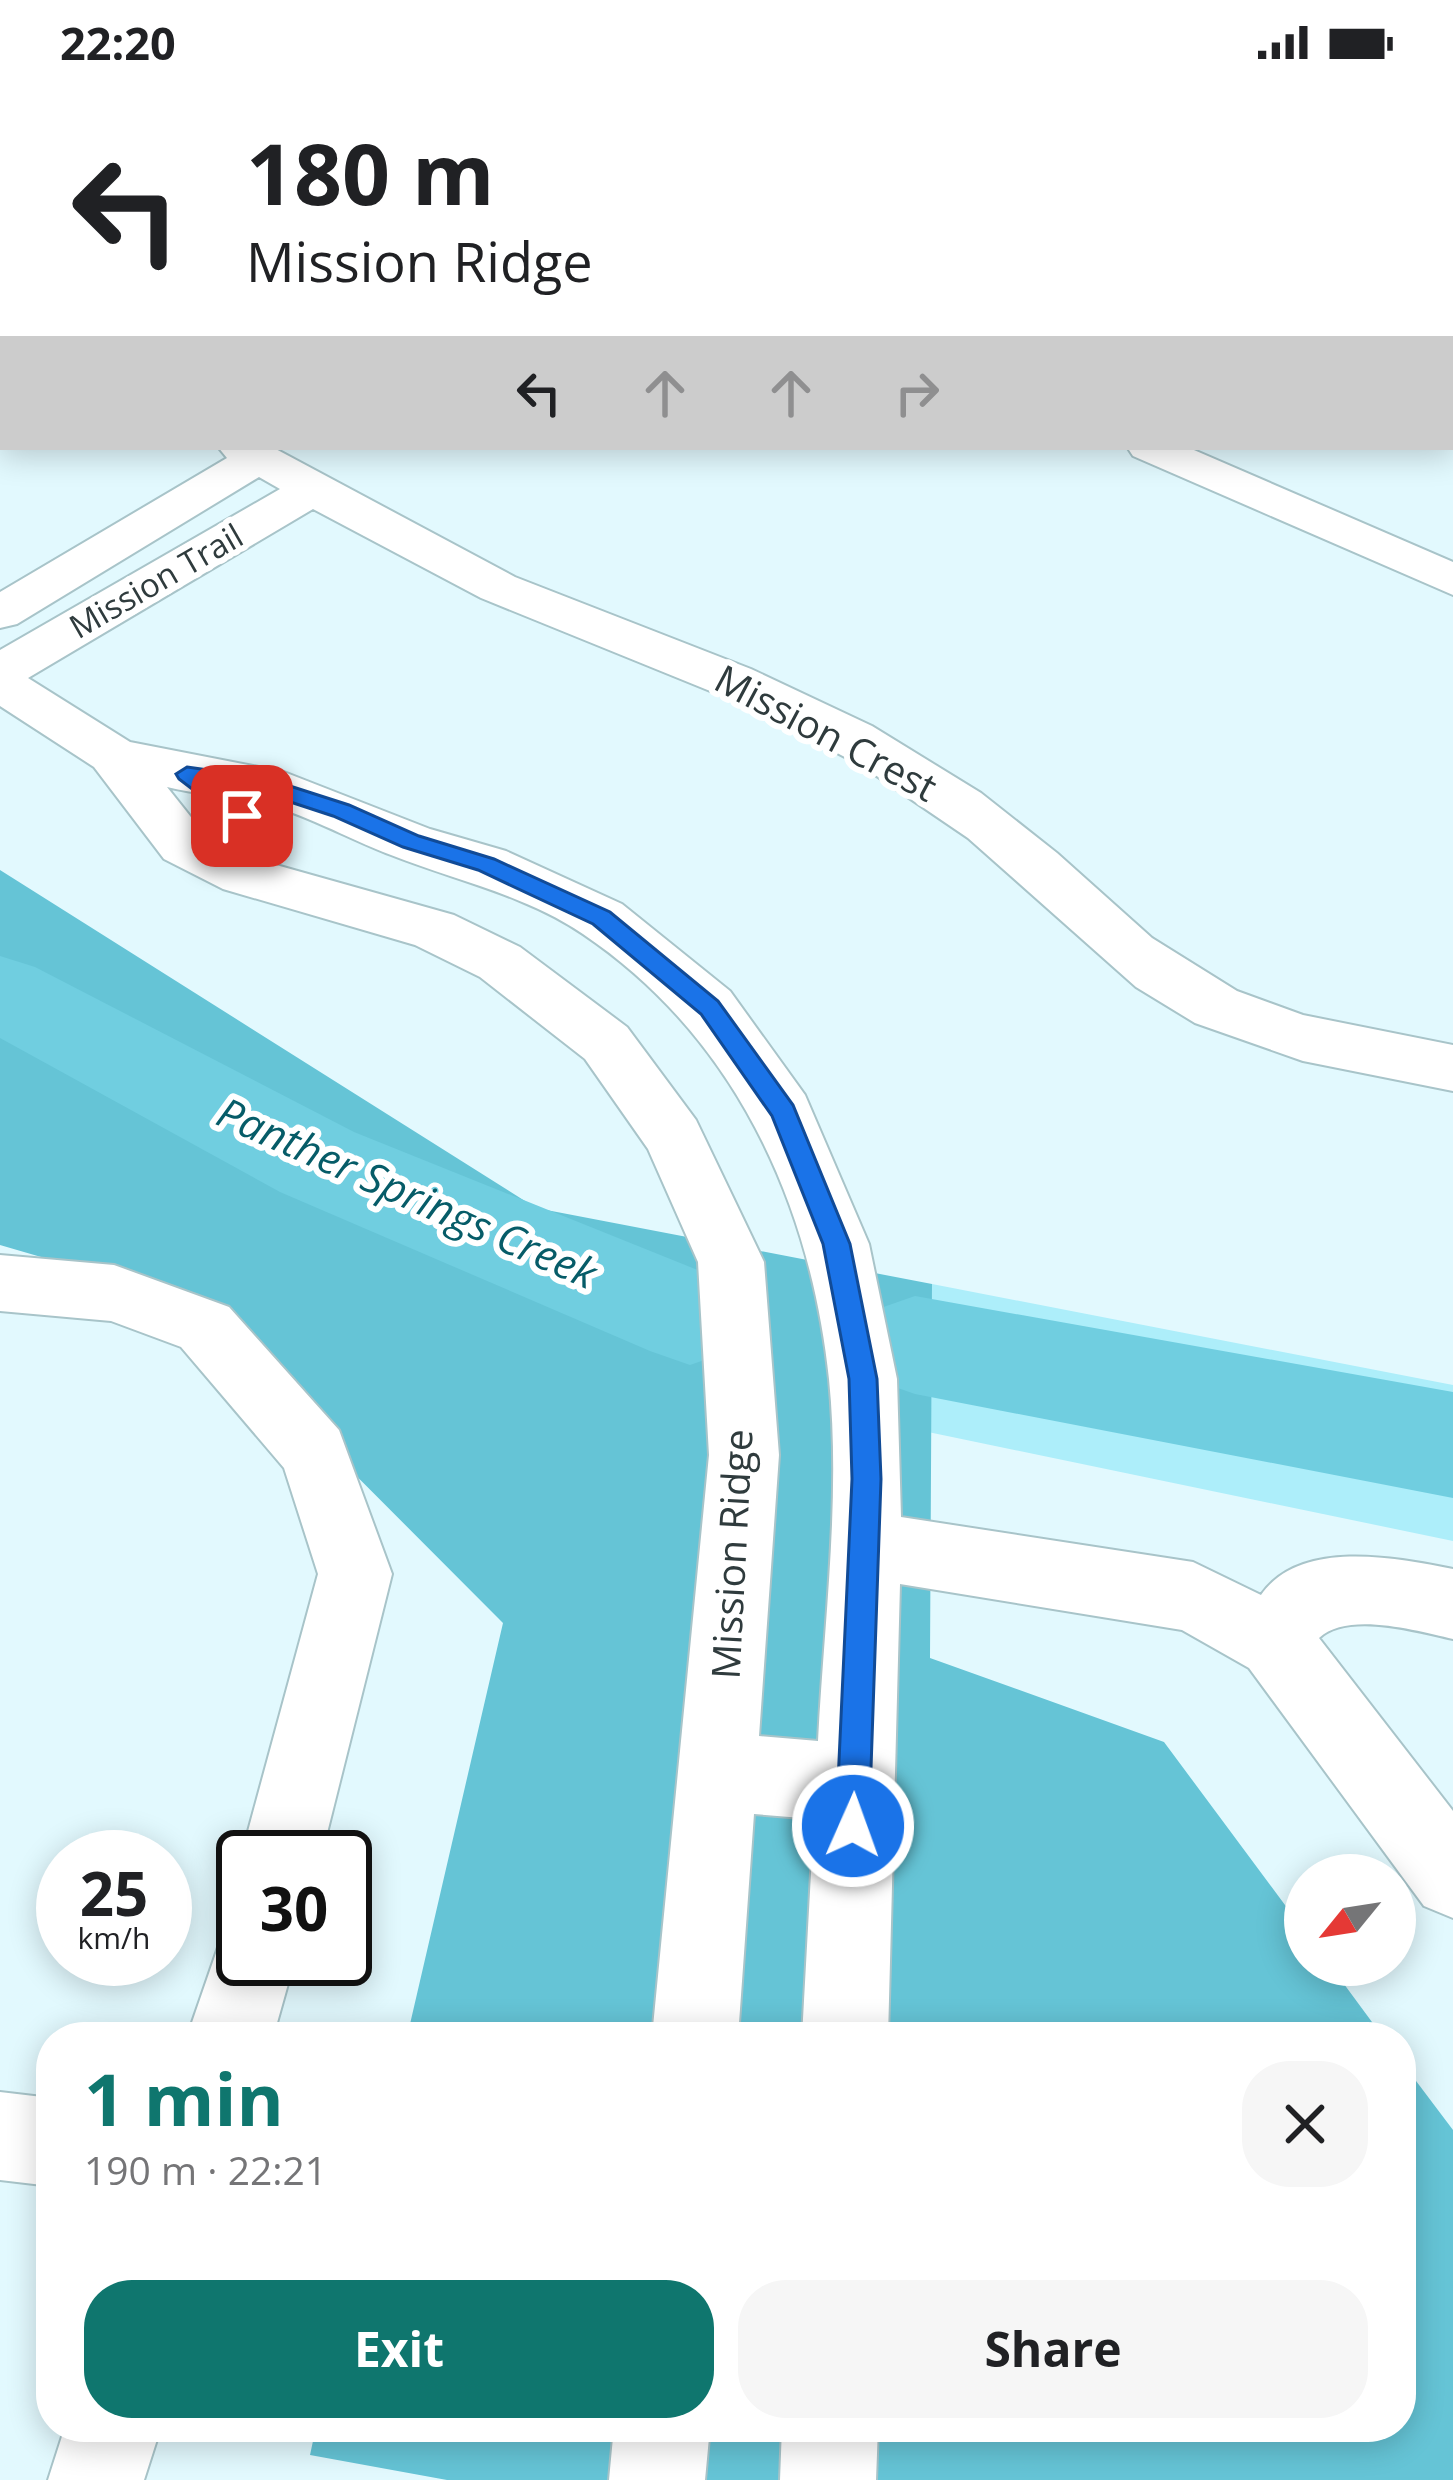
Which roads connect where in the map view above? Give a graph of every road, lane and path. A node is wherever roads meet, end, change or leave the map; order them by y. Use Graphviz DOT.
graph roads {
  1 [pos="1156,450"];
  2 [pos="250,453"];
  3 [pos="312,490"];
  4 [pos="1453,580"];
  5 [pos="0,613"];
  6 [pos="0,672"];
  7 [pos="0,683"];
  8 [pos="113,755"];
  9 [pos="411,842"];
  10 [pos="362,909"];
  11 [pos="1453,1068"];
  12 [pos="0,1283"];
  13 [pos="864,1544"];
  14 [pos="1453,1604"];
  15 [pos="1276,1643"];
  16 [pos="717,1771"];
  17 [pos="855,1784"];
  18 [pos="287,1830"];
  19 [pos="1453,1877"];
  20 [pos="245,1986"];
  21 [pos="234,2022"];
  22 [pos="696,2022"];
  23 [pos="846,2022"];
  24 [pos="0,2136"];
  25 [pos="36,2140"];
  26 [pos="108,2442"];
  27 [pos="661,2442"];
  28 [pos="829,2442"];
  29 [pos="96,2480"];
  30 [pos="658,2480"];
  31 [pos="828,2480"];
  1 -- 4 [label="street"];
  2 -- 3 [label="street, Mission Crest"];
  2 -- 5 [label="street, Mission Trail"];
  3 -- 6 [label="street, Mission Trail"];
  3 -- 11 [label="street, Mission Crest"];
  7 -- 8 [label="street, Mission Ridge"];
  8 -- 9 [label="street, Mission Ridge"];
  8 -- 10 [label="street, Mission Ridge"];
  9 -- 10 [label="street"];
  9 -- 13 [label="street, Mission Ridge"];
  10 -- 16 [label="street, Mission Ridge"];
  12 -- 18 [label="street"];
  13 -- 15 [label="street"];
  13 -- 17 [label="street, Mission Ridge"];
  14 -- 15 [label="street"];
  15 -- 19 [label="street"];
  16 -- 17 [label="street"];
  16 -- 22 [label="street, Mission Ridge"];
  17 -- 23 [label="street, Mission Ridge"];
  20 -- 21 [label="street"];
  24 -- 25 [label="street"];
  26 -- 29 [label="street"];
  27 -- 30 [label="street"];
  28 -- 31 [label="street"];
}
